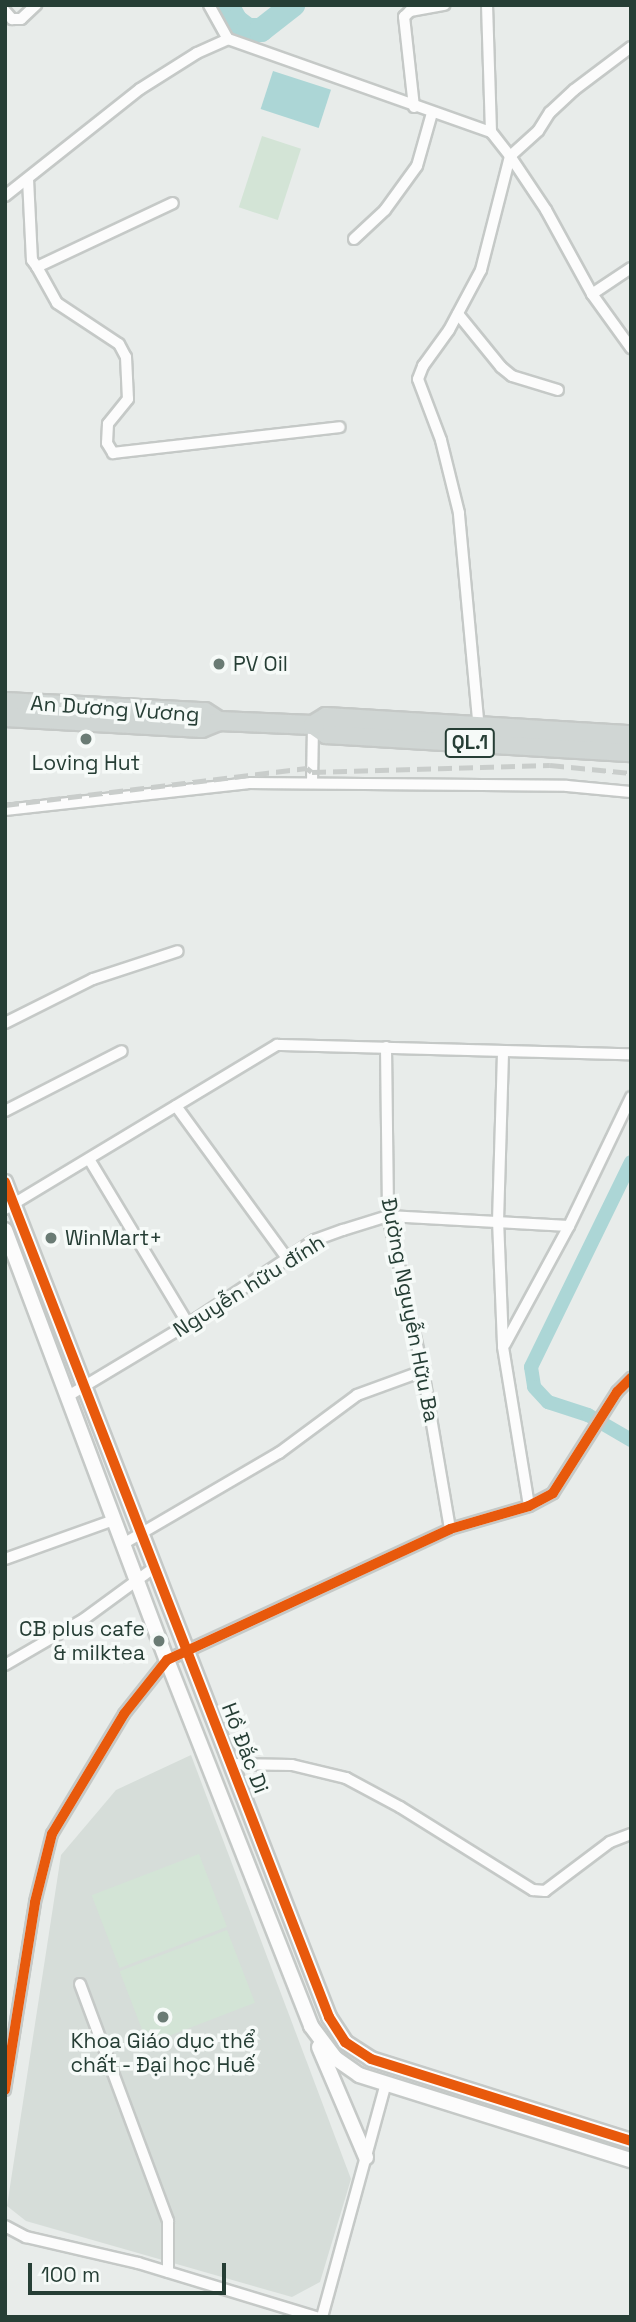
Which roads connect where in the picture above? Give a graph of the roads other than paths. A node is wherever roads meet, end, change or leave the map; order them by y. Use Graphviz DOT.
graph roads {
  1 [pos="36,5"];
  2 [pos="209,5"];
  3 [pos="443,5"];
  4 [pos="486,5"];
  5 [pos="5,11"];
  6 [pos="228,39"];
  7 [pos="631,47"];
  8 [pos="414,107"];
  9 [pos="432,113"];
  10 [pos="491,132"];
  11 [pos="510,156"];
  12 [pos="28,179"];
  13 [pos="5,196"];
  14 [pos="173,203"];
  15 [pos="354,239"];
  16 [pos="37,267"];
  17 [pos="631,268"];
  18 [pos="592,293"];
  19 [pos="458,314"];
  20 [pos="631,348"];
  21 [pos="558,390"];
  22 [pos="340,427"];
  23 [pos="5,702"];
  24 [pos="5,717"];
  25 [pos="219,721"];
  26 [pos="313,725"];
  27 [pos="479,735"];
  28 [pos="631,736"];
  29 [pos="631,752"];
  30 [pos="312,782"];
  31 [pos="631,792"];
  32 [pos="5,810"];
  33 [pos="178,951"];
  34 [pos="5,1023"];
  35 [pos="386,1047"];
  36 [pos="122,1051"];
  37 [pos="503,1053"];
  38 [pos="631,1054"];
  39 [pos="631,1097"];
  40 [pos="176,1106"];
  41 [pos="5,1111"];
  42 [pos="89,1159"];
  43 [pos="5,1182"];
  44 [pos="9,1206"];
  45 [pos="388,1216"];
  46 [pos="498,1220"];
  47 [pos="569,1226"];
  48 [pos="5,1230"];
  49 [pos="288,1258"];
  50 [pos="188,1324"];
  51 [pos="503,1347"];
  52 [pos="423,1371"];
  53 [pos="631,1378"];
  54 [pos="85,1386"];
  55 [pos="68,1396"];
  56 [pos="529,1506"];
  57 [pos="114,1520"];
  58 [pos="450,1529"];
  59 [pos="142,1534"];
  60 [pos="123,1544"];
  61 [pos="5,1559"];
  62 [pos="155,1567"];
  63 [pos="136,1578"];
  64 [pos="187,1651"];
  65 [pos="167,1660"];
  66 [pos="5,1665"];
  67 [pos="231,1764"];
  68 [pos="631,1834"];
  69 [pos="80,1984"];
  70 [pos="311,2026"];
  71 [pos="345,2042"];
  72 [pos="335,2058"];
  73 [pos="438,2081"];
  74 [pos="386,2083"];
  75 [pos="5,2090"];
  76 [pos="433,2098"];
  77 [pos="631,2141"];
  78 [pos="366,2157"];
  79 [pos="631,2160"];
  80 [pos="5,2226"];
  81 [pos="168,2272"];
  82 [pos="316,2317"];
  83 [pos="322,2317"];
  1 -- 5 [label="street"];
  2 -- 6 [label="street"];
  3 -- 8 [label="street"];
  4 -- 10 [label="street"];
  6 -- 8 [label="street"];
  6 -- 12 [label="street"];
  7 -- 11 [label="street"];
  8 -- 9 [label="street"];
  9 -- 10 [label="street"];
  9 -- 15 [label="street"];
  10 -- 11 [label="street"];
  11 -- 18 [label="street"];
  11 -- 19 [label="street"];
  12 -- 13 [label="street"];
  12 -- 16 [label="street"];
  14 -- 16 [label="street"];
  16 -- 22 [label="street"];
  17 -- 18 [label="street"];
  18 -- 20 [label="street"];
  19 -- 21 [label="street"];
  19 -- 27 [label="street"];
  23 -- 25 [label="main road, An Dương Vương"];
  24 -- 25 [label="main road, An Dương Vương"];
  25 -- 26 [label="main road"];
  26 -- 27 [label="main road, QL.1"];
  26 -- 30 [label="street"];
  27 -- 28 [label="main road, QL.1"];
  27 -- 29 [label="main road, QL.1"];
  30 -- 31 [label="street"];
  30 -- 32 [label="street"];
  33 -- 34 [label="street"];
  35 -- 37 [label="street"];
  35 -- 40 [label="street"];
  35 -- 45 [label="street, Đường Nguyễn Hữu Ba"];
  36 -- 41 [label="street"];
  37 -- 38 [label="street"];
  37 -- 46 [label="street"];
  39 -- 47 [label="street"];
  40 -- 42 [label="street"];
  40 -- 49 [label="street"];
  42 -- 44 [label="street"];
  42 -- 50 [label="street"];
  43 -- 44 [label="street, Hồ Đắc Di"];
  44 -- 54 [label="street, Hồ Đắc Di"];
  45 -- 46 [label="street, Nguyễn hữu đính"];
  45 -- 49 [label="street, Nguyễn hữu đính"];
  45 -- 52 [label="street, Đường Nguyễn Hữu Ba"];
  46 -- 47 [label="street, Nguyễn hữu đính"];
  46 -- 51 [label="street"];
  47 -- 51 [label="street"];
  48 -- 55 [label="street, Hồ Đắc Di"];
  49 -- 50 [label="street, Nguyễn hữu đính"];
  50 -- 54 [label="street, Nguyễn hữu đính"];
  51 -- 56 [label="street"];
  52 -- 58 [label="street, Đường Nguyễn Hữu Ba"];
  52 -- 59 [label="street"];
  53 -- 56 [label="street"];
  54 -- 55 [label="street, Nguyễn hữu đính"];
  54 -- 59 [label="street, Hồ Đắc Di"];
  55 -- 57 [label="street, Hồ Đắc Di"];
  56 -- 58 [label="street"];
  57 -- 60 [label="street, Hồ Đắc Di"];
  57 -- 61 [label="street"];
  58 -- 64 [label="street"];
  59 -- 60 [label="street"];
  59 -- 62 [label="street, Hồ Đắc Di"];
  60 -- 63 [label="street, Hồ Đắc Di"];
  62 -- 63 [label="street"];
  62 -- 64 [label="street, Hồ Đắc Di"];
  63 -- 65 [label="street, Hồ Đắc Di"];
  63 -- 66 [label="street"];
  64 -- 65 [label="street"];
  64 -- 67 [label="street, Hồ Đắc Di"];
  65 -- 70 [label="street, Hồ Đắc Di"];
  65 -- 75 [label="street"];
  67 -- 68 [label="street"];
  67 -- 71 [label="street, Hồ Đắc Di"];
  69 -- 81 [label="street"];
  70 -- 72 [label="street, Hồ Đắc Di"];
  70 -- 78 [label="street"];
  71 -- 72 [label="street"];
  71 -- 73 [label="street, Hồ Đắc Di"];
  72 -- 74 [label="street, Hồ Đắc Di"];
  73 -- 76 [label="street"];
  73 -- 77 [label="street, Hồ Đắc Di"];
  74 -- 76 [label="street, Hồ Đắc Di"];
  74 -- 78 [label="street"];
  76 -- 79 [label="street, Hồ Đắc Di"];
  78 -- 83 [label="street"];
  80 -- 81 [label="street"];
  81 -- 82 [label="street"];
}
